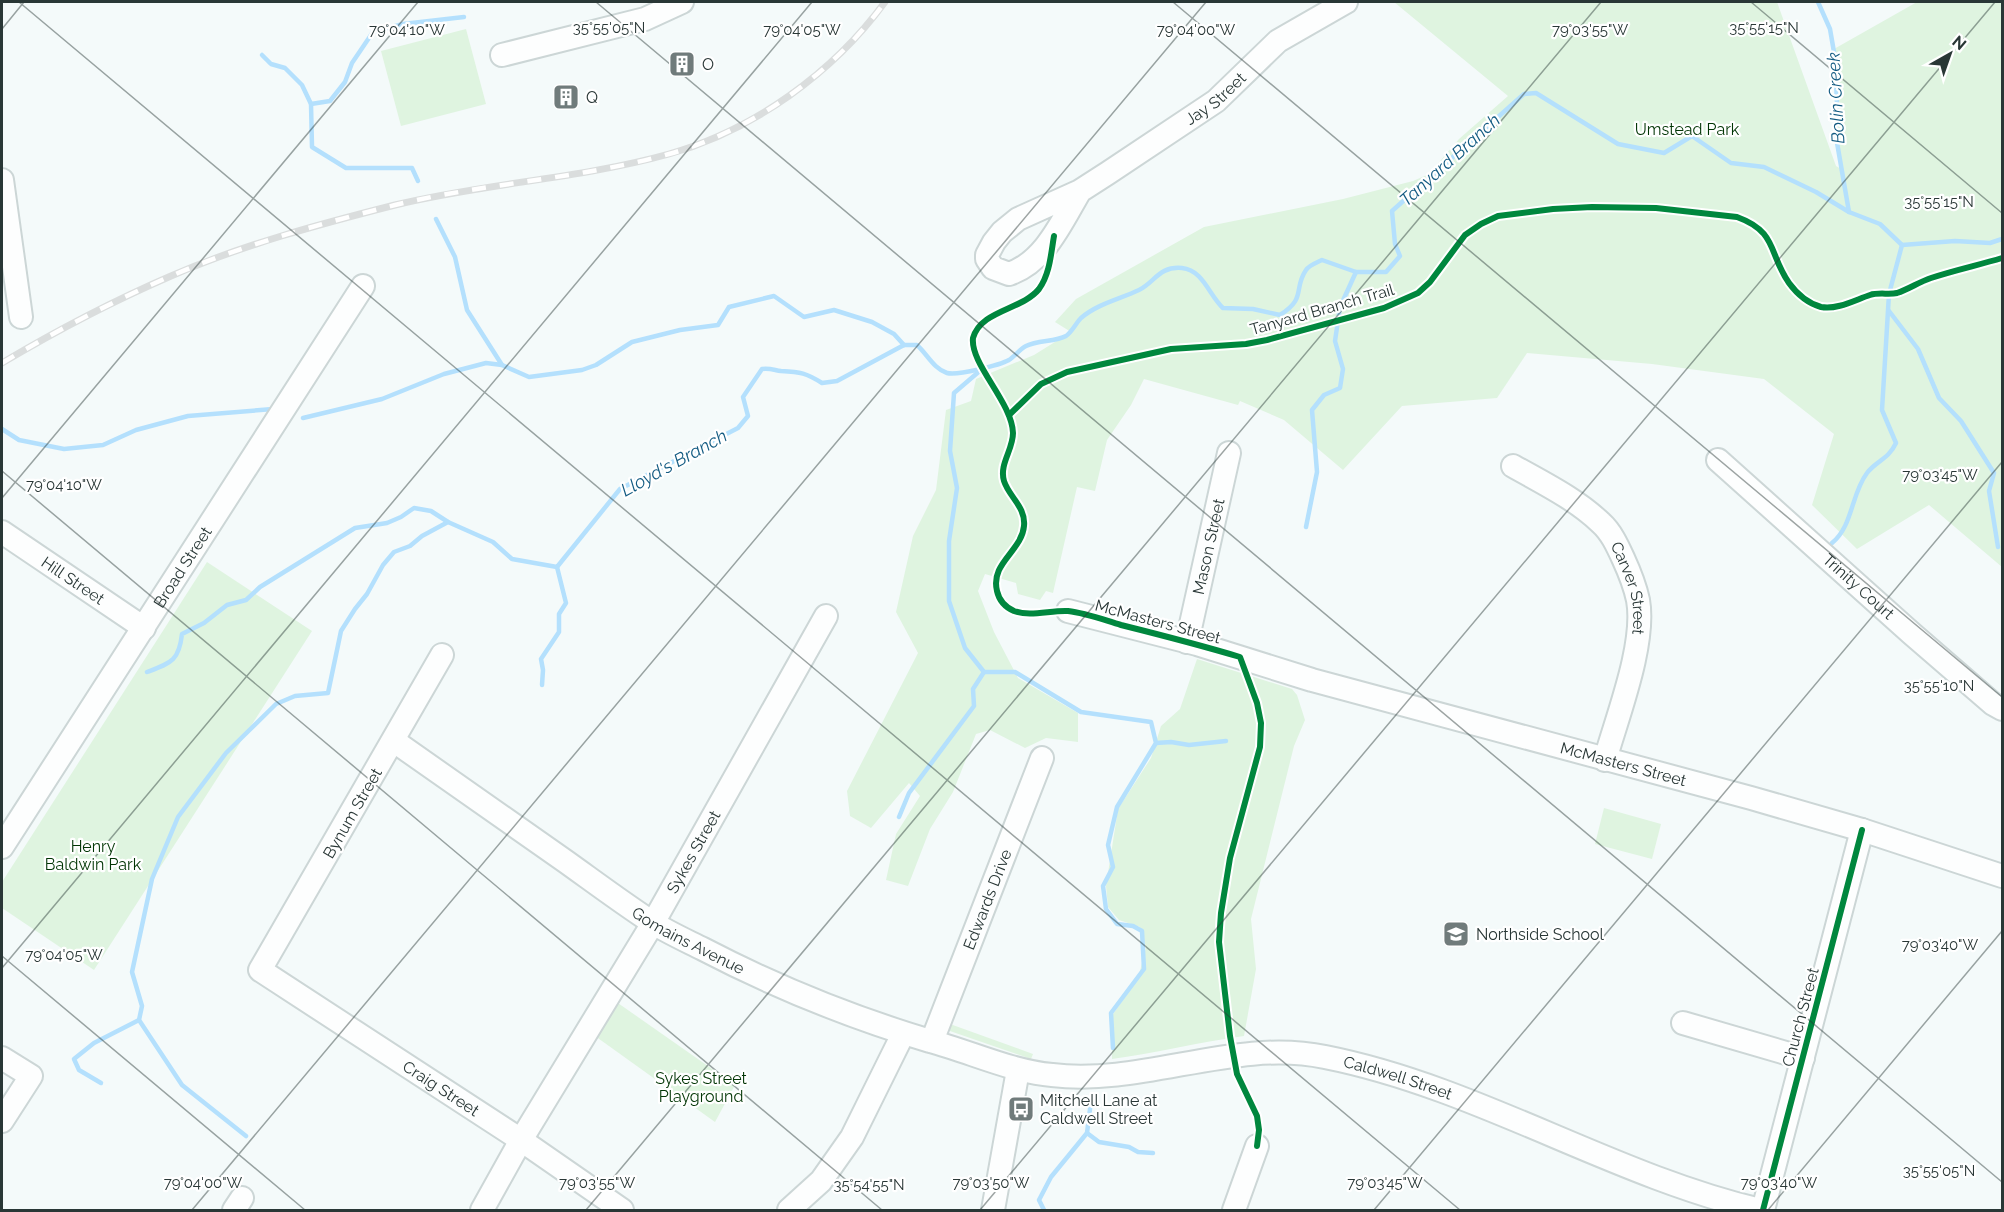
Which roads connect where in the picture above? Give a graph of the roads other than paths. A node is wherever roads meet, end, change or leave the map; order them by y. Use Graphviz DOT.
graph roads {
  1 [pos="682,2"];
  2 [pos="1346,2"];
  3 [pos="502,55"];
  4 [pos="2,180"];
  5 [pos="1080,191"];
  6 [pos="363,286"];
  7 [pos="21,317"];
  8 [pos="1229,453"];
  9 [pos="1718,460"];
  10 [pos="1513,466"];
  11 [pos="2,532"];
  12 [pos="1068,612"];
  13 [pos="826,616"];
  14 [pos="144,628"];
  15 [pos="1187,642"];
  16 [pos="442,655"];
  17 [pos="2002,708"];
  18 [pos="394,741"];
  19 [pos="1042,758"];
  20 [pos="1605,760"];
  21 [pos="1862,830"];
  22 [pos="2,847"];
  23 [pos="2002,876"];
  24 [pos="653,923"];
  25 [pos="260,970"];
  26 [pos="1683,1023"];
  27 [pos="903,1034"];
  28 [pos="932,1041"];
  29 [pos="2,1058"];
  30 [pos="1803,1058"];
  31 [pos="1018,1070"];
  32 [pos="2,1121"];
  33 [pos="521,1140"];
  34 [pos="1257,1146"];
  35 [pos="482,1210"];
  36 [pos="622,1210"];
  37 [pos="789,1210"];
  38 [pos="993,1210"];
  39 [pos="1234,1210"];
  40 [pos="1762,1210"];
  1 -- 3 [label="street"];
  2 -- 5 [label="street, Jay Street"];
  4 -- 7 [label="street"];
  6 -- 14 [label="street, Broad Street"];
  8 -- 15 [label="street, Mason Street"];
  9 -- 17 [label="street, Trinity Court"];
  10 -- 20 [label="street, Carver Street"];
  11 -- 14 [label="street, Hill Street"];
  12 -- 15 [label="street, McMasters Street"];
  13 -- 24 [label="street, Sykes Street"];
  14 -- 22 [label="street, Broad Street"];
  15 -- 20 [label="street, McMasters Street"];
  16 -- 18 [label="street, Bynum Street"];
  18 -- 24 [label="street, Gomains Avenue"];
  18 -- 25 [label="street, Bynum Street"];
  19 -- 28 [label="street, Edwards Drive"];
  20 -- 21 [label="street, McMasters Street"];
  21 -- 23 [label="street, McMasters Street"];
  21 -- 30 [label="street, Church Street"];
  24 -- 27 [label="street, Gomains Avenue"];
  24 -- 33 [label="street, Sykes Street"];
  25 -- 33 [label="street, Craig Street"];
  26 -- 30 [label="street"];
  27 -- 28 [label="street, Gomains Avenue"];
  27 -- 37 [label="street"];
  28 -- 31 [label="street, Gomains Avenue"];
  29 -- 32 [label="street"];
  30 -- 40 [label="street, Church Street"];
  31 -- 38 [label="street"];
  31 -- 40 [label="street, Caldwell Street"];
  33 -- 35 [label="street, Sykes Street"];
  33 -- 36 [label="street, Craig Street"];
  34 -- 39 [label="street"];
}
